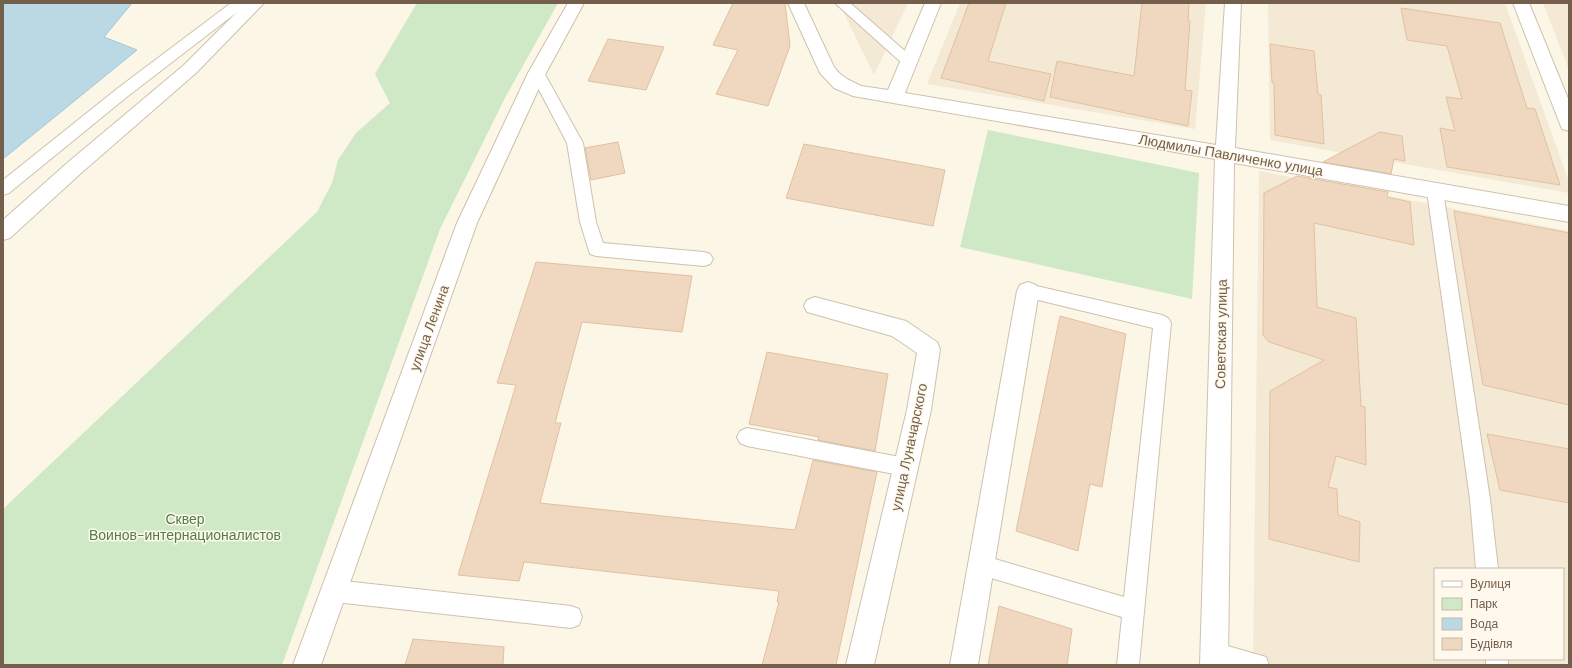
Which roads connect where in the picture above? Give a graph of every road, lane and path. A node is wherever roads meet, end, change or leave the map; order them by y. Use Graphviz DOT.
graph roads {
  1 [pos="240,3"];
  2 [pos="256,3"];
  3 [pos="576,3"];
  4 [pos="796,3"];
  5 [pos="842,3"];
  6 [pos="933,3"];
  7 [pos="1233,3"];
  8 [pos="1521,3"];
  9 [pos="908,61"];
  10 [pos="537,73"];
  11 [pos="894,98"];
  12 [pos="1569,124"];
  13 [pos="1225,154"];
  14 [pos="3,189"];
  15 [pos="1435,191"];
  16 [pos="1569,214"];
  17 [pos="3,232"];
  18 [pos="704,259"];
  19 [pos="1028,291"];
  20 [pos="815,306"];
  21 [pos="747,437"];
  22 [pos="905,467"];
  23 [pos="981,565"];
  24 [pos="1487,568"];
  25 [pos="335,591"];
  26 [pos="1133,610"];
  27 [pos="571,617"];
  28 [pos="1214,659"];
  29 [pos="307,665"];
  30 [pos="860,665"];
  31 [pos="964,665"];
  32 [pos="1128,665"];
  33 [pos="1258,665"];
  1 -- 14 [label="lane"];
  2 -- 17 [label="street"];
  3 -- 10 [label="street, улица Ленина"];
  4 -- 11 [label="street, Людмилы Павличенко улица"];
  5 -- 9 [label="lane"];
  6 -- 9 [label="street"];
  7 -- 13 [label="street, Советская улица"];
  8 -- 12 [label="street"];
  9 -- 11 [label="street"];
  10 -- 18 [label="lane"];
  10 -- 25 [label="street, улица Ленина"];
  11 -- 13 [label="street, Людмилы Павличенко улица"];
  13 -- 15 [label="street, Людмилы Павличенко улица"];
  13 -- 28 [label="street, Советская улица"];
  15 -- 16 [label="street, Людмилы Павличенко улица"];
  15 -- 24 [label="lane"];
  19 -- 23 [label="street"];
  19 -- 26 [label="lane"];
  20 -- 22 [label="street, улица Луначарского"];
  21 -- 22 [label="lane"];
  22 -- 30 [label="street, улица Луначарского"];
  23 -- 26 [label="lane"];
  23 -- 31 [label="street"];
  25 -- 27 [label="lane"];
  25 -- 29 [label="street, улица Ленина"];
  26 -- 32 [label="lane"];
  28 -- 33 [label="lane"];
}
